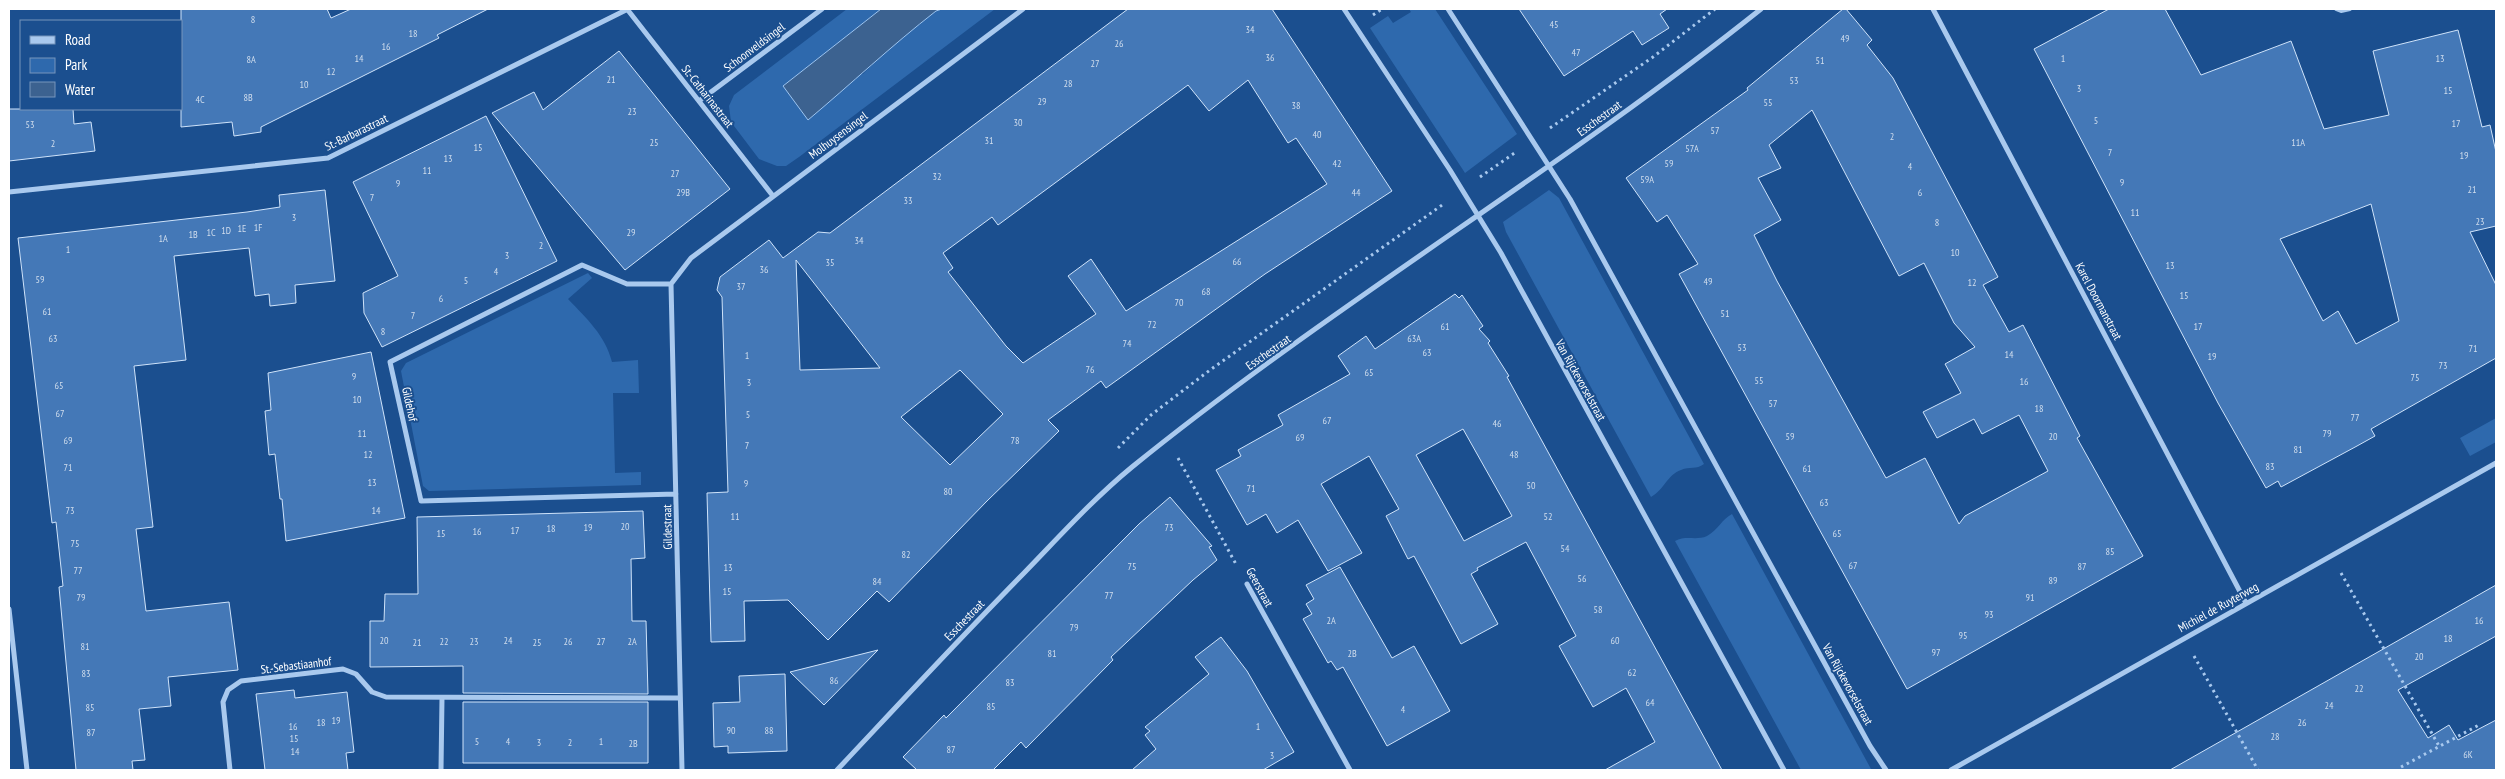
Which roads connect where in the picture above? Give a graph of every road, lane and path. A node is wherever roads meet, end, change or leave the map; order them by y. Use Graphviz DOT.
graph roads {
  1 [pos="628,9"];
  2 [pos="822,9"];
  3 [pos="1023,9"];
  4 [pos="1344,9"];
  5 [pos="1448,9"];
  6 [pos="1761,9"];
  7 [pos="1934,9"];
  8 [pos="2336,9"];
  9 [pos="2350,9"];
  10 [pos="699,101"];
  11 [pos="1549,166"];
  12 [pos="9,192"];
  13 [pos="773,196"];
  14 [pos="1478,216"];
  15 [pos="671,284"];
  16 [pos="1151,415"];
  17 [pos="1168,439"];
  18 [pos="2496,463"];
  19 [pos="676,494"];
  20 [pos="2331,556"];
  21 [pos="1247,584"];
  22 [pos="2246,603"];
  23 [pos="9,609"];
  24 [pos="2184,638"];
  25 [pos="442,698"];
  26 [pos="680,698"];
  27 [pos="2479,725"];
  28 [pos="2440,746"];
  29 [pos="2401,768"];
  30 [pos="27,770"];
  31 [pos="230,770"];
  32 [pos="441,770"];
  33 [pos="682,770"];
  34 [pos="837,770"];
  35 [pos="1350,770"];
  36 [pos="1784,770"];
  37 [pos="1886,770"];
  38 [pos="1951,770"];
  39 [pos="2258,770"];
  1 -- 10 [label="street, St.-Catharinastraat"];
  1 -- 12 [label="street, St.-Barbarastraat"];
  2 -- 10 [label="street, Schoonveldsingel"];
  3 -- 13 [label="street, Molhuysensingel"];
  4 -- 14 [label="street, Van Rijckevorselstraat"];
  5 -- 11 [label="street, Van Rijckevorselstraat"];
  6 -- 11 [label="street, Esschestraat"];
  7 -- 22 [label="street, Karel Doormanstraat"];
  8 -- 9 [label="lane"];
  10 -- 13 [label="street, St.-Catharinastraat"];
  11 -- 14 [label="street, Esschestraat"];
  11 -- 37 [label="street, Van Rijckevorselstraat"];
  13 -- 15 [label="street, Molhuysensingel"];
  14 -- 17 [label="street, Esschestraat"];
  14 -- 36 [label="street, Van Rijckevorselstraat"];
  15 -- 19 [label="street, Gildestraat"];
  15 -- 19 [label="street, Gildehof"];
  16 -- 17 [label="path, Geerstraat"];
  17 -- 21 [label="path, Geerstraat"];
  17 -- 34 [label="street, Esschestraat"];
  18 -- 20 [label="street, Michiel de Ruyterweg"];
  19 -- 26 [label="street, Gildestraat"];
  20 -- 22 [label="street, Michiel de Ruyterweg"];
  20 -- 28 [label="path"];
  21 -- 35 [label="street, Geerstraat"];
  22 -- 24 [label="street, Michiel de Ruyterweg"];
  23 -- 30 [label="street"];
  24 -- 38 [label="street, Michiel de Ruyterweg"];
  24 -- 39 [label="path"];
  25 -- 26 [label="street, St.-Sebastiaanhof"];
  25 -- 31 [label="street, St.-Sebastiaanhof"];
  25 -- 32 [label="street"];
  26 -- 33 [label="street, Gildestraat"];
  27 -- 28 [label="path"];
  28 -- 29 [label="path"];
}
